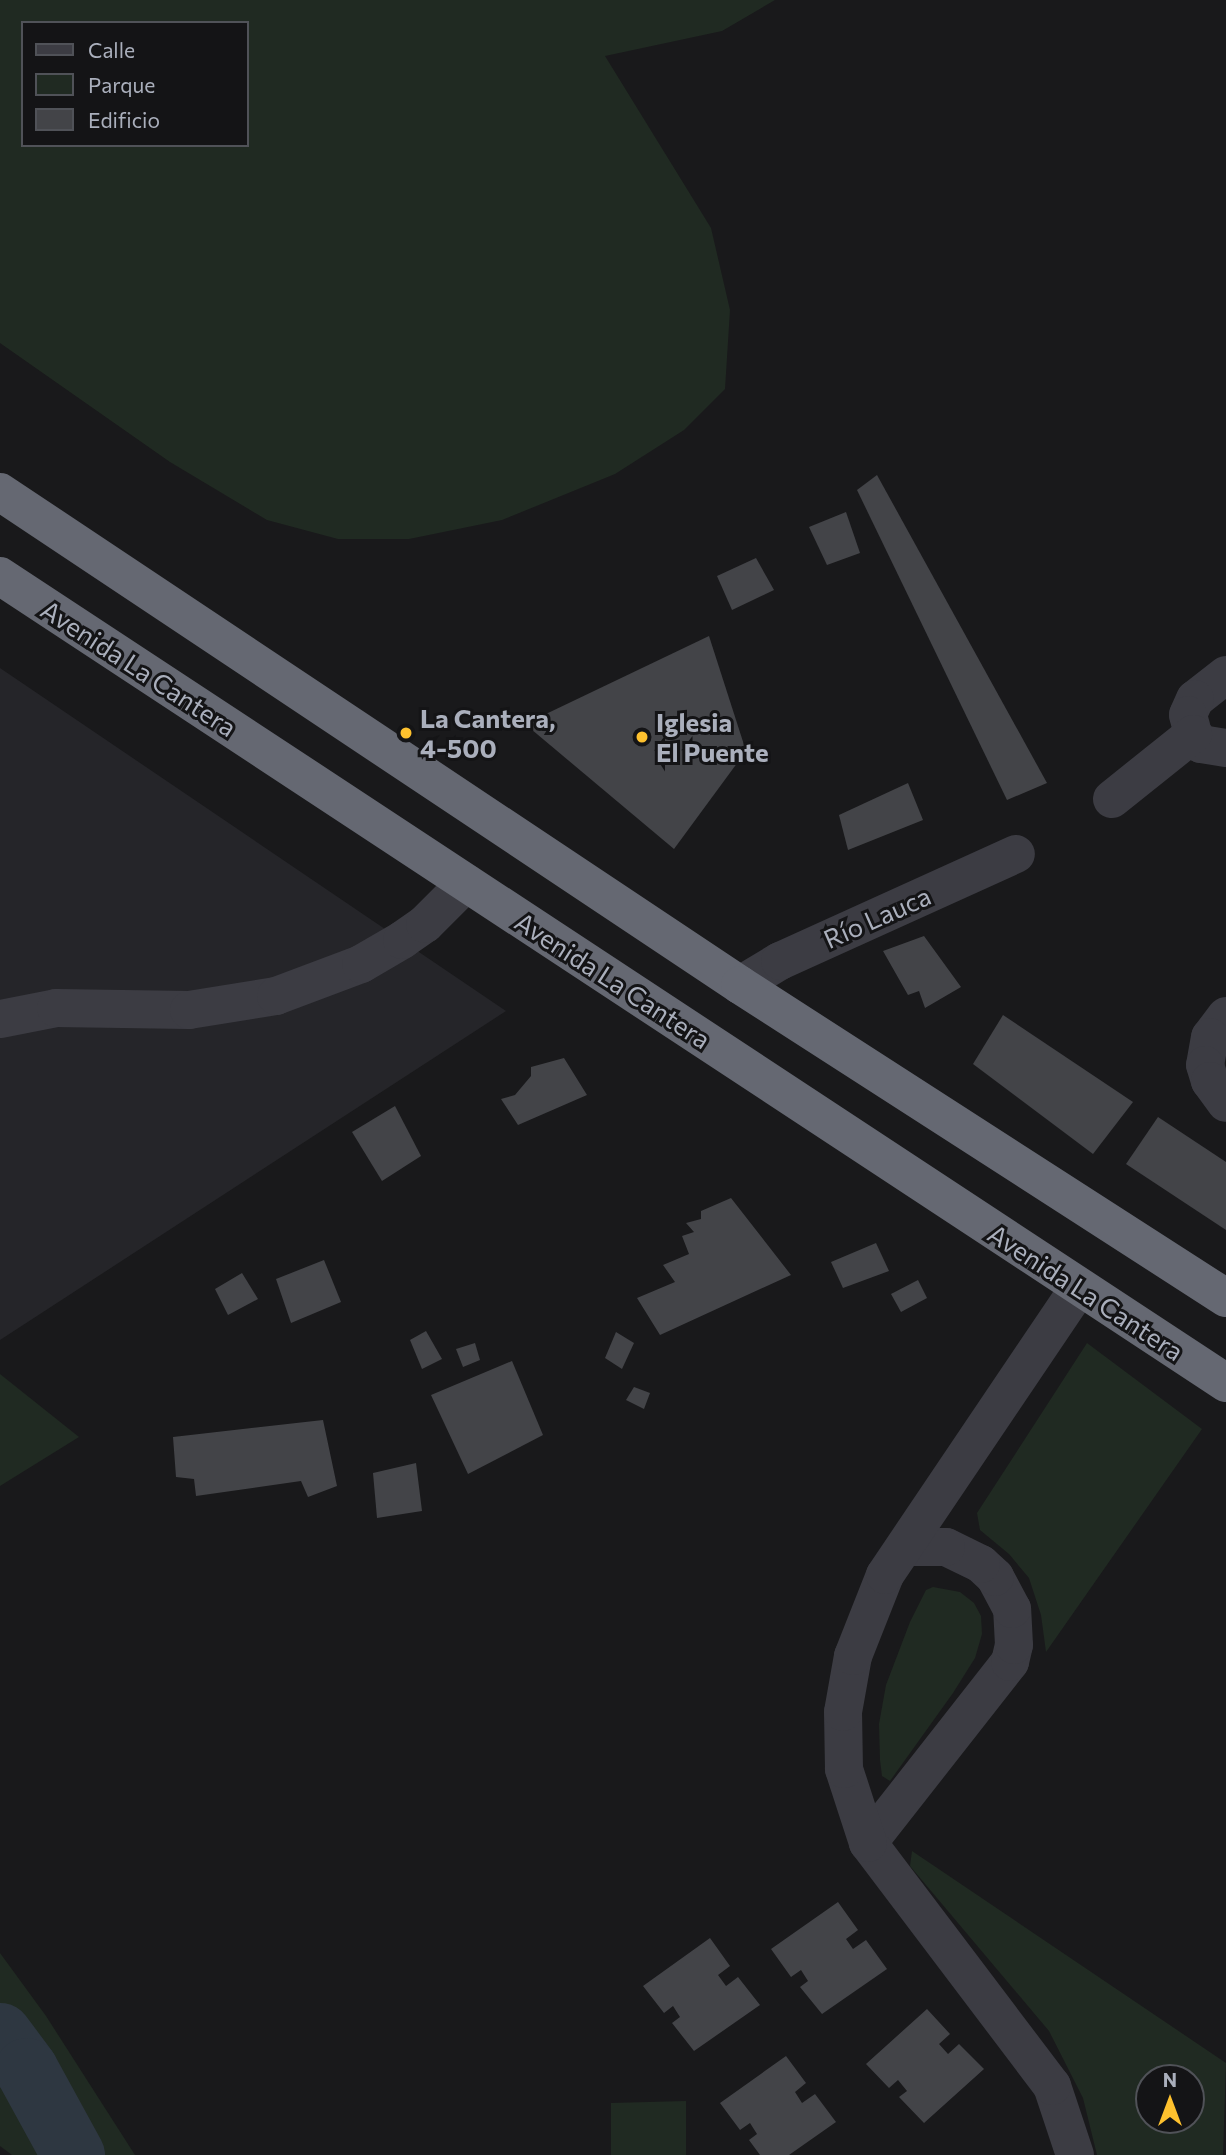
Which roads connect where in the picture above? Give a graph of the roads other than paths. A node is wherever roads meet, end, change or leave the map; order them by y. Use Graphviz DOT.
graph roads {
  1 [pos="0,492"];
  2 [pos="0,576"];
  3 [pos="1226,675"];
  4 [pos="1209,741"];
  5 [pos="1112,799"];
  6 [pos="1016,854"];
  7 [pos="466,883"];
  8 [pos="740,985"];
  9 [pos="1226,1016"];
  10 [pos="0,1018"];
  11 [pos="1226,1103"];
  12 [pos="1079,1287"];
  13 [pos="1226,1298"];
  14 [pos="1226,1383"];
  15 [pos="906,1547"];
  16 [pos="868,1843"];
  17 [pos="1075,2155"];
  1 -- 8 [label="highway"];
  2 -- 7 [label="highway, Avenida La Cantera"];
  3 -- 4 [label="street"];
  4 -- 5 [label="street"];
  6 -- 8 [label="street, Río Lauca"];
  7 -- 10 [label="street"];
  7 -- 12 [label="highway, Avenida La Cantera"];
  8 -- 13 [label="highway"];
  9 -- 11 [label="street"];
  12 -- 14 [label="highway, Avenida La Cantera"];
  12 -- 15 [label="street"];
  15 -- 16 [label="street"];
  15 -- 16 [label="street"];
  16 -- 17 [label="street"];
}
